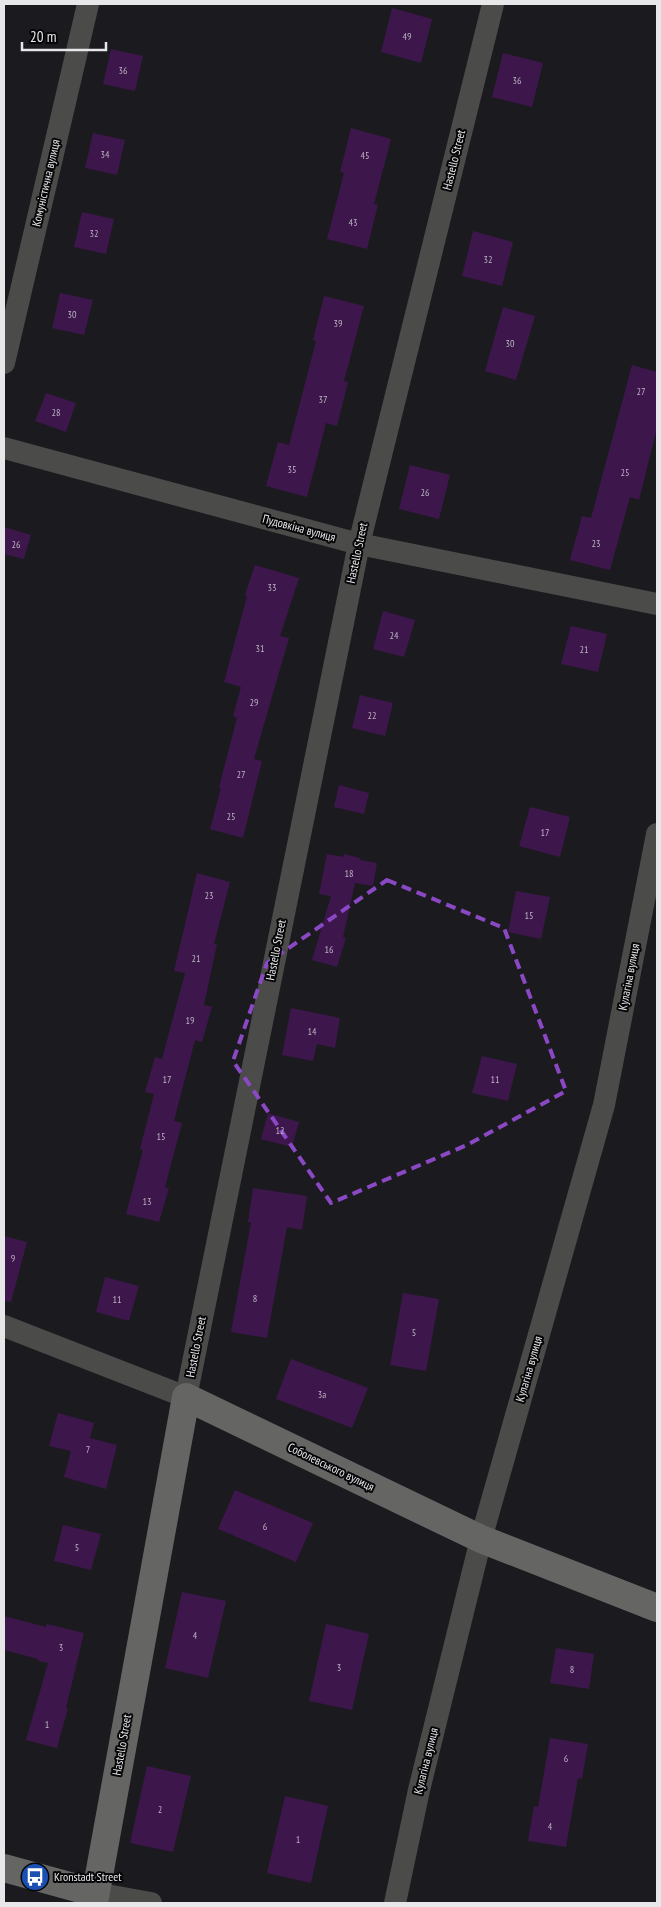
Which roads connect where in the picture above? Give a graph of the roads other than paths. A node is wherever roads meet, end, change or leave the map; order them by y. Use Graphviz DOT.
graph roads {
  1 [pos="88,4"];
  2 [pos="493,4"];
  3 [pos="4,363"];
  4 [pos="4,448"];
  5 [pos="358,544"];
  6 [pos="657,604"];
  7 [pos="657,834"];
  8 [pos="4,1326"];
  9 [pos="186,1397"];
  10 [pos="481,1539"];
  11 [pos="657,1608"];
  12 [pos="4,1868"];
  13 [pos="94,1898"];
  14 [pos="151,1903"];
  15 [pos="395,1903"];
  1 -- 3 [label="street, Комуністична вулиця"];
  2 -- 5 [label="street, Hastello Street"];
  4 -- 5 [label="street, Пудовкіна вулиця"];
  5 -- 6 [label="street, Пудовкіна вулиця"];
  5 -- 9 [label="street, Hastello Street"];
  7 -- 10 [label="street, Кулагіна вулиця"];
  8 -- 9 [label="street, Соболевського вулиця"];
  9 -- 10 [label="street, Соболевського вулиця"];
  9 -- 13 [label="street, Hastello Street"];
  10 -- 11 [label="street, Соболевського вулиця"];
  10 -- 15 [label="street, Кулагіна вулиця"];
  12 -- 13 [label="street"];
  13 -- 14 [label="street"];
}
